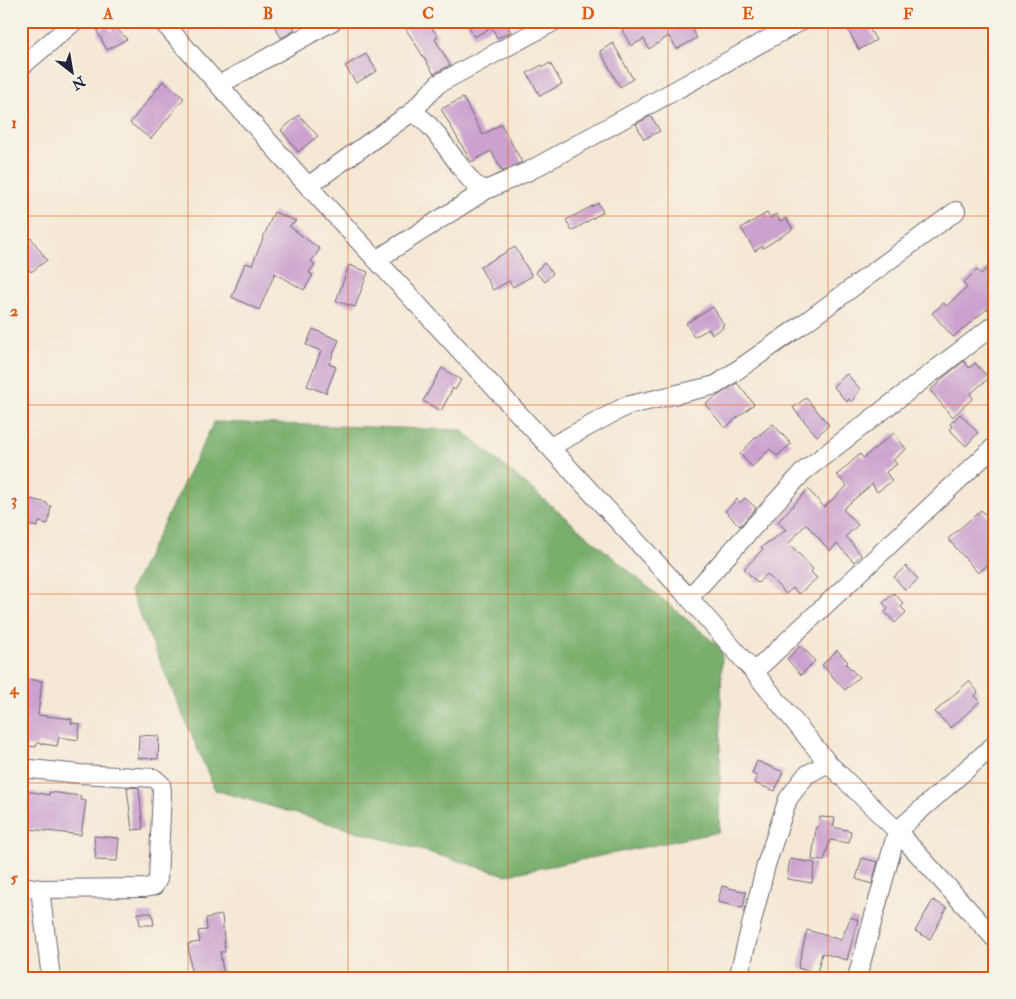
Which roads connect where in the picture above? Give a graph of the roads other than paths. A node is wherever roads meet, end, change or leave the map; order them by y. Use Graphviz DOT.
graph roads {
  1 [pos="74,21"];
  2 [pos="162,21"];
  3 [pos="333,21"];
  4 [pos="555,21"];
  5 [pos="801,21"];
  6 [pos="21,67"];
  7 [pos="219,85"];
  8 [pos="412,112"];
  9 [pos="308,186"];
  10 [pos="486,190"];
  11 [pos="956,211"];
  12 [pos="376,260"];
  13 [pos="995,324"];
  14 [pos="995,446"];
  15 [pos="550,447"];
  16 [pos="689,598"];
  17 [pos="754,672"];
  18 [pos="995,744"];
  19 [pos="828,763"];
  20 [pos="21,768"];
  21 [pos="897,831"];
  22 [pos="21,886"];
  23 [pos="40,889"];
  24 [pos="995,939"];
  25 [pos="51,978"];
  26 [pos="738,978"];
  27 [pos="857,978"];
  1 -- 6 [label="street"];
  2 -- 7 [label="street"];
  3 -- 7 [label="street"];
  4 -- 8 [label="street"];
  5 -- 10 [label="street"];
  7 -- 9 [label="street"];
  8 -- 9 [label="street"];
  8 -- 10 [label="street"];
  9 -- 12 [label="street"];
  10 -- 12 [label="street"];
  11 -- 15 [label="street"];
  12 -- 15 [label="street"];
  13 -- 16 [label="street"];
  14 -- 17 [label="street"];
  15 -- 16 [label="street"];
  16 -- 17 [label="street"];
  17 -- 19 [label="street"];
  18 -- 21 [label="street"];
  19 -- 21 [label="street"];
  19 -- 26 [label="street"];
  20 -- 23 [label="street"];
  21 -- 24 [label="street"];
  21 -- 27 [label="street"];
  22 -- 23 [label="street"];
  23 -- 25 [label="street"];
}
